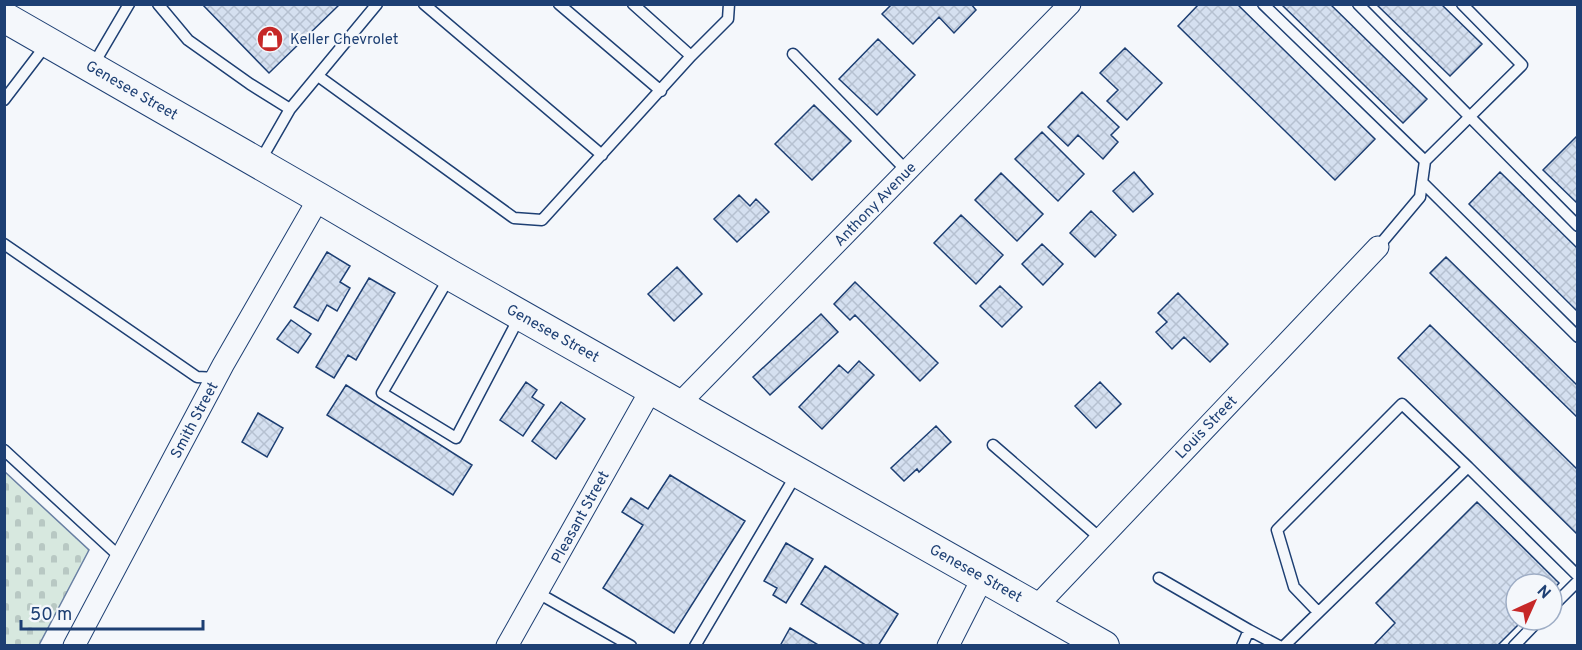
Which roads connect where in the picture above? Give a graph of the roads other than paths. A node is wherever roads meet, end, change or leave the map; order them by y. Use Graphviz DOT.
graph roads {
  1 [pos="129,4"];
  2 [pos="158,4"];
  3 [pos="377,4"];
  4 [pos="424,4"];
  5 [pos="559,4"];
  6 [pos="633,4"];
  7 [pos="729,4"];
  8 [pos="1070,4"];
  9 [pos="1263,4"];
  10 [pos="1358,4"];
  11 [pos="1462,4"];
  12 [pos="5,17"];
  13 [pos="48,42"];
  14 [pos="793,54"];
  15 [pos="691,56"];
  16 [pos="92,67"];
  17 [pos="318,76"];
  18 [pos="661,91"];
  19 [pos="5,97"];
  20 [pos="290,109"];
  21 [pos="1470,117"];
  22 [pos="602,155"];
  23 [pos="1425,161"];
  24 [pos="259,163"];
  25 [pos="907,171"];
  26 [pos="1422,182"];
  27 [pos="319,198"];
  28 [pos="1578,226"];
  29 [pos="4,244"];
  30 [pos="1378,247"];
  31 [pos="450,275"];
  32 [pos="521,315"];
  33 [pos="1578,337"];
  34 [pos="216,378"];
  35 [pos="652,388"];
  36 [pos="679,404"];
  37 [pos="993,446"];
  38 [pos="4,450"];
  39 [pos="1468,467"];
  40 [pos="797,473"];
  41 [pos="1100,538"];
  42 [pos="120,557"];
  43 [pos="1578,576"];
  44 [pos="983,577"];
  45 [pos="1159,578"];
  46 [pos="1578,581"];
  47 [pos="538,593"];
  48 [pos="1564,595"];
  49 [pos="1036,607"];
  50 [pos="1318,612"];
  51 [pos="1249,630"];
  52 [pos="1527,632"];
  53 [pos="74,645"];
  54 [pos="507,645"];
  55 [pos="631,645"];
  56 [pos="695,645"];
  57 [pos="948,645"];
  58 [pos="1104,645"];
  59 [pos="1242,645"];
  60 [pos="1279,645"];
  61 [pos="1284,645"];
  62 [pos="1514,645"];
  1 -- 16 [label="lane"];
  2 -- 20 [label="lane"];
  3 -- 17 [label="lane"];
  4 -- 22 [label="lane"];
  5 -- 18 [label="lane"];
  6 -- 15 [label="lane"];
  7 -- 15 [label="lane"];
  8 -- 25 [label="street, Anthony Avenue"];
  9 -- 23 [label="lane"];
  10 -- 21 [label="lane"];
  11 -- 21 [label="lane"];
  12 -- 13 [label="main road, Genesee Street"];
  13 -- 16 [label="main road, Genesee Street"];
  13 -- 19 [label="lane"];
  14 -- 25 [label="lane"];
  15 -- 18 [label="lane"];
  16 -- 24 [label="main road, Genesee Street"];
  17 -- 20 [label="lane"];
  17 -- 22 [label="lane"];
  18 -- 22 [label="lane"];
  20 -- 24 [label="lane"];
  21 -- 23 [label="lane"];
  21 -- 28 [label="lane"];
  23 -- 26 [label="lane"];
  24 -- 27 [label="main road, Genesee Street"];
  25 -- 36 [label="street, Anthony Avenue"];
  26 -- 30 [label="lane"];
  26 -- 33 [label="lane"];
  27 -- 31 [label="main road, Genesee Street"];
  27 -- 34 [label="street, Smith Street"];
  29 -- 34 [label="lane"];
  30 -- 41 [label="street, Louis Street"];
  31 -- 32 [label="main road, Genesee Street"];
  31 -- 32 [label="lane"];
  32 -- 35 [label="main road, Genesee Street"];
  34 -- 42 [label="street, Smith Street"];
  35 -- 36 [label="main road, Genesee Street"];
  35 -- 47 [label="street, Pleasant Street"];
  36 -- 40 [label="main road, Genesee Street"];
  37 -- 41 [label="lane"];
  38 -- 42 [label="lane"];
  39 -- 43 [label="lane"];
  39 -- 50 [label="lane"];
  39 -- 50 [label="lane"];
  40 -- 44 [label="main road, Genesee Street"];
  40 -- 56 [label="lane"];
  41 -- 49 [label="street, Louis Street"];
  42 -- 53 [label="street, Smith Street"];
  44 -- 49 [label="main road, Genesee Street"];
  44 -- 57 [label="street"];
  45 -- 51 [label="lane"];
  46 -- 48 [label="lane"];
  47 -- 54 [label="street, Pleasant Street"];
  47 -- 55 [label="lane"];
  49 -- 58 [label="main road, Genesee Street"];
  50 -- 61 [label="lane"];
  51 -- 59 [label="lane"];
  51 -- 60 [label="lane"];
  52 -- 62 [label="lane"];
}
